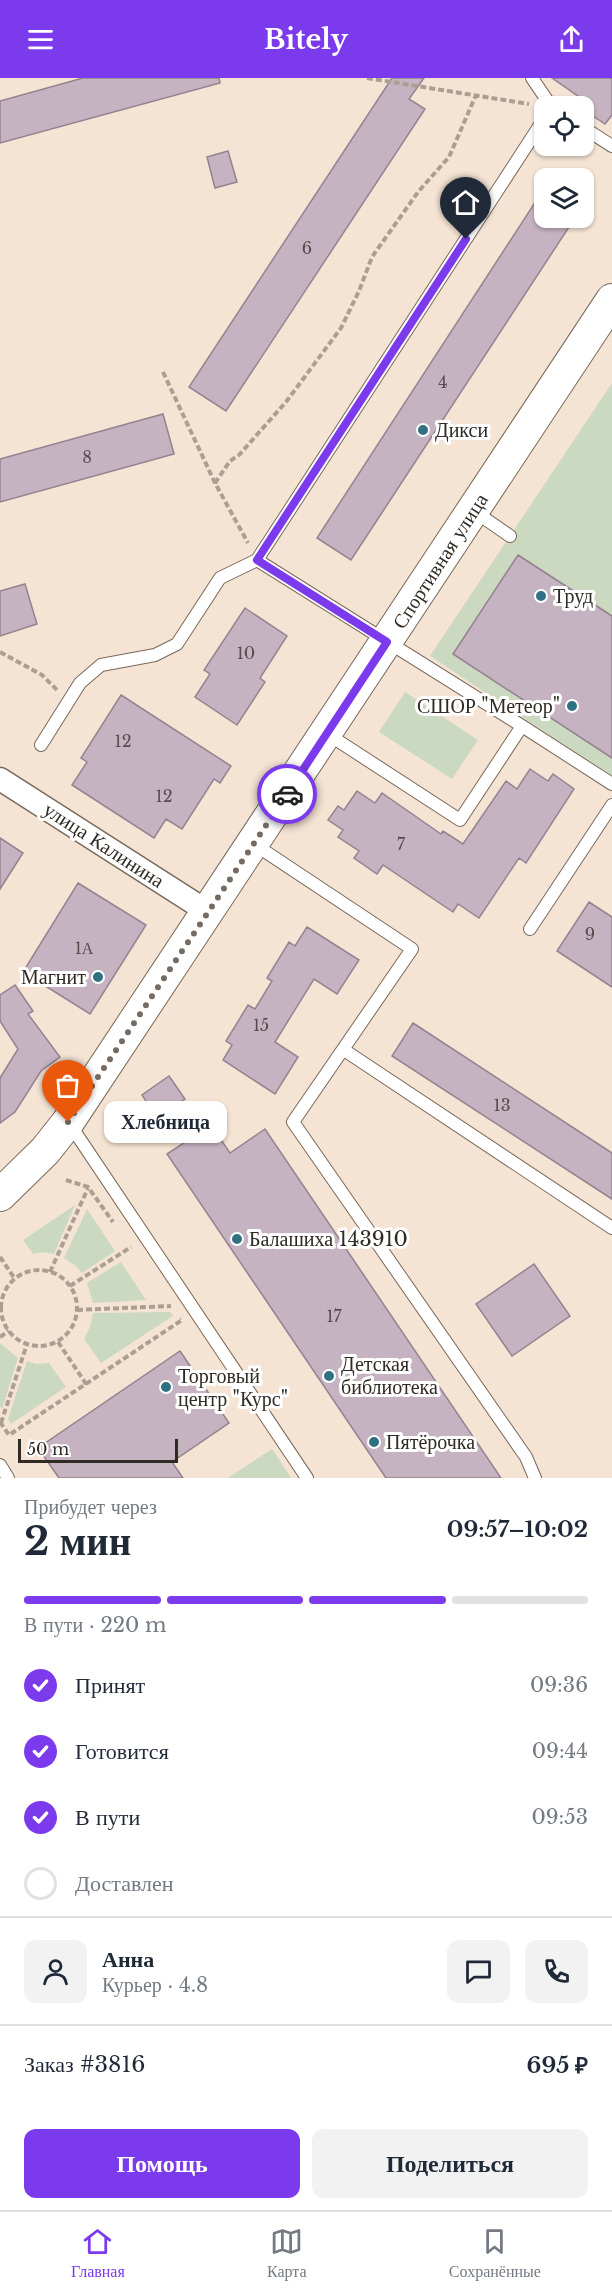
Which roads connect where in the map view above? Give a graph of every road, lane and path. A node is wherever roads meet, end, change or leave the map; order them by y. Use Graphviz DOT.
graph roads {
  1 [pos="367,78"];
  2 [pos="532,78"];
  3 [pos="476,95"];
  4 [pos="544,96"];
  5 [pos="534,105"];
  6 [pos="534,134"];
  7 [pos="594,134"];
  8 [pos="612,146"];
  9 [pos="612,300"];
  10 [pos="163,372"];
  11 [pos="215,483"];
  12 [pos="473,511"];
  13 [pos="510,536"];
  14 [pos="257,560"];
  15 [pos="387,642"];
  16 [pos="0,652"];
  17 [pos="68,701"];
  18 [pos="522,726"];
  19 [pos="326,734"];
  20 [pos="41,745"];
  21 [pos="0,779"];
  22 [pos="612,784"];
  23 [pos="612,805"];
  24 [pos="254,844"];
  25 [pos="208,912"];
  26 [pos="530,929"];
  27 [pos="344,1050"];
  28 [pos="68,1122"];
  29 [pos="66,1180"];
  30 [pos="88,1187"];
  31 [pos="0,1195"];
  32 [pos="612,1228"];
  33 [pos="119,1230"];
  34 [pos="125,1239"];
  35 [pos="0,1257"];
  36 [pos="50,1272"];
  37 [pos="15,1279"];
  38 [pos="70,1286"];
  39 [pos="165,1296"];
  40 [pos="1,1306"];
  41 [pos="171,1306"];
  42 [pos="77,1310"];
  43 [pos="9,1331"];
  44 [pos="0,1337"];
  45 [pos="58,1342"];
  46 [pos="27,1344"];
  47 [pos="86,1384"];
  48 [pos="1,1423"];
  49 [pos="0,1465"];
  50 [pos="8,1478"];
  51 [pos="307,1478"];
  52 [pos="535,1478"];
  1 -- 3 [label="path"];
  2 -- 4 [label="lane"];
  3 -- 5 [label="path"];
  3 -- 11 [label="path"];
  6 -- 14 [label="lane"];
  7 -- 8 [label="lane"];
  9 -- 12 [label="main road, Спортивная улица"];
  10 -- 11 [label="path"];
  11 -- 14 [label="path"];
  12 -- 13 [label="lane"];
  12 -- 15 [label="main road, Спортивная улица"];
  14 -- 15 [label="lane"];
  14 -- 17 [label="lane"];
  15 -- 18 [label="lane"];
  15 -- 19 [label="main road, Спортивная улица"];
  16 -- 17 [label="path"];
  17 -- 20 [label="lane"];
  18 -- 19 [label="lane"];
  18 -- 22 [label="lane"];
  19 -- 24 [label="main road, Спортивная улица"];
  21 -- 25 [label="street, улица Калинина"];
  23 -- 26 [label="lane"];
  24 -- 25 [label="main road, Спортивная улица"];
  24 -- 27 [label="lane"];
  25 -- 28 [label="main road, Спортивная улица"];
  27 -- 32 [label="lane"];
  27 -- 52 [label="lane"];
  28 -- 31 [label="main road, Спортивная улица"];
  28 -- 51 [label="lane"];
  29 -- 30 [label="path"];
  30 -- 33 [label="path"];
  30 -- 36 [label="path"];
  34 -- 38 [label="path"];
  35 -- 37 [label="path"];
  36 -- 37 [label="path"];
  36 -- 38 [label="path"];
  37 -- 40 [label="path"];
  38 -- 42 [label="path"];
  39 -- 41 [label="path"];
  40 -- 43 [label="path"];
  41 -- 42 [label="path"];
  41 -- 47 [label="path"];
  42 -- 45 [label="path"];
  43 -- 44 [label="path"];
  43 -- 46 [label="path"];
  45 -- 46 [label="path"];
  45 -- 47 [label="path"];
  46 -- 48 [label="path"];
  47 -- 48 [label="path"];
  49 -- 50 [label="lane"];
}
